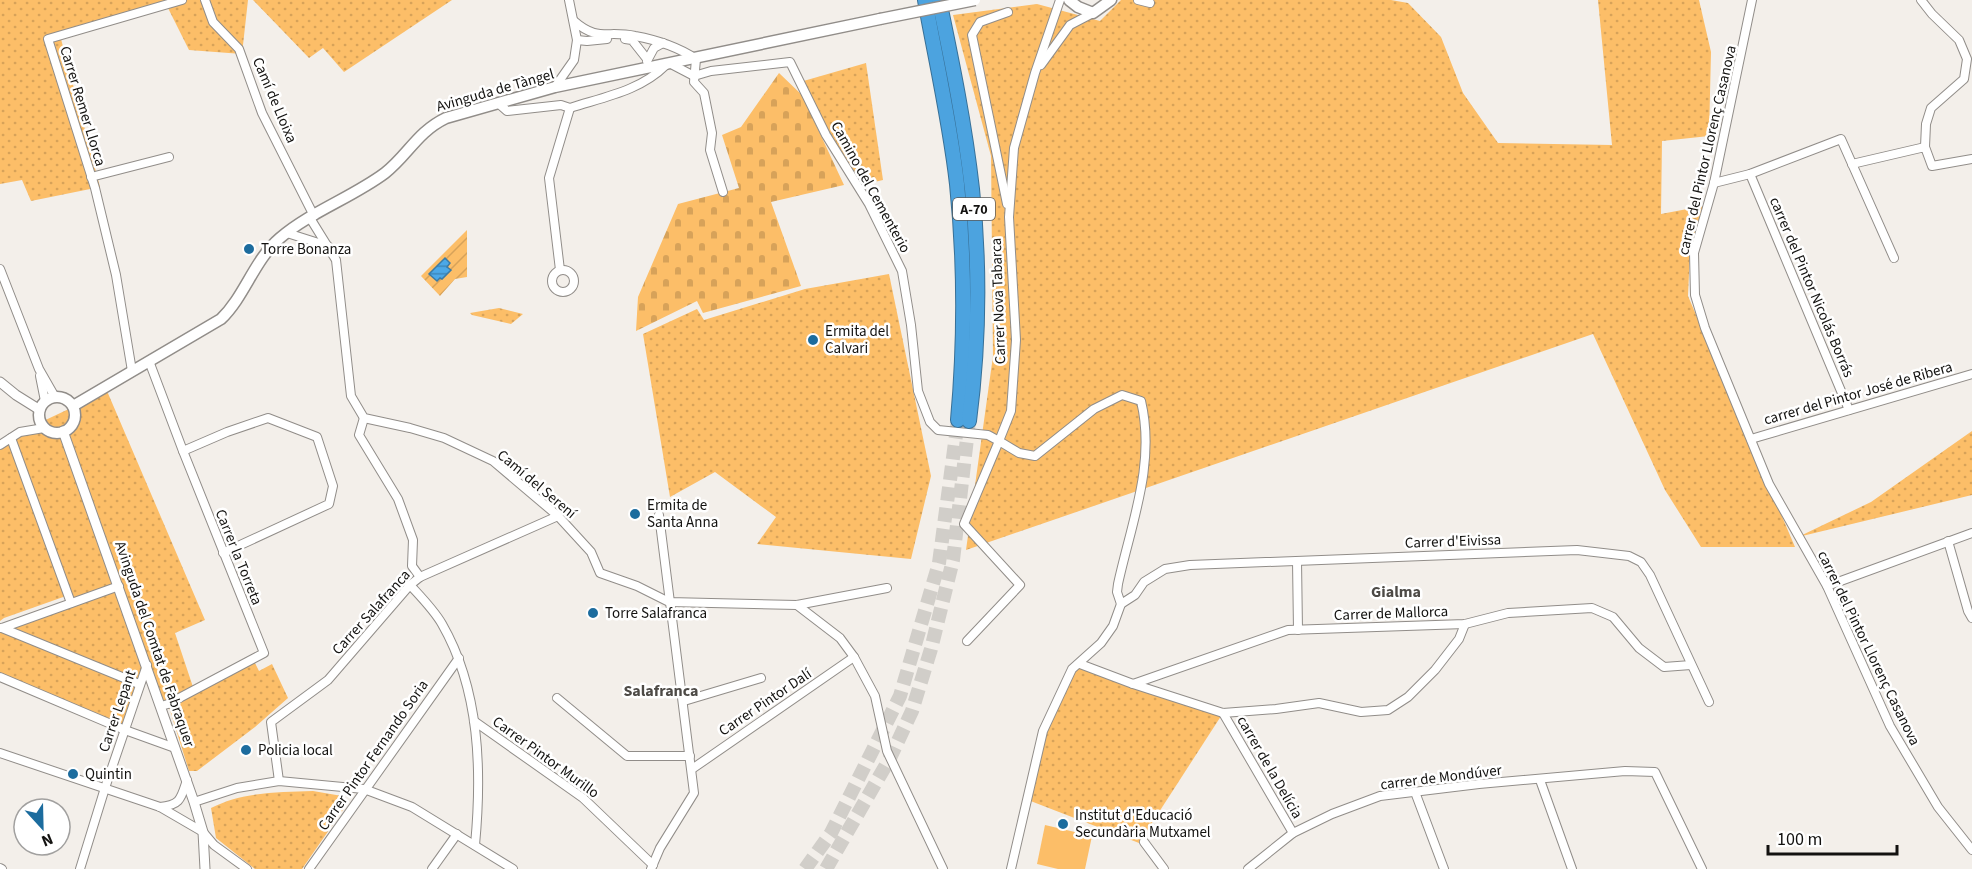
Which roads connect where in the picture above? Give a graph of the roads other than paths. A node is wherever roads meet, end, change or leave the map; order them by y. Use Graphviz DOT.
graph roads {
  1 [pos="182,0"];
  2 [pos="205,0"];
  3 [pos="569,0"];
  4 [pos="925,0"];
  5 [pos="939,0"];
  6 [pos="975,0"];
  7 [pos="1060,0"];
  8 [pos="1069,0"];
  9 [pos="1111,0"];
  10 [pos="1138,0"];
  11 [pos="1752,0"];
  12 [pos="1922,0"];
  13 [pos="1150,3"];
  14 [pos="1008,12"];
  15 [pos="1093,13"];
  16 [pos="574,21"];
  17 [pos="578,40"];
  18 [pos="663,43"];
  19 [pos="696,59"];
  20 [pos="647,64"];
  21 [pos="668,64"];
  22 [pos="1035,73"];
  23 [pos="694,79"];
  24 [pos="555,87"];
  25 [pos="498,103"];
  26 [pos="570,108"];
  27 [pos="1924,147"];
  28 [pos="169,157"];
  29 [pos="1972,159"];
  30 [pos="1852,164"];
  31 [pos="1750,174"];
  32 [pos="91,177"];
  33 [pos="1714,183"];
  34 [pos="723,192"];
  35 [pos="1009,212"];
  36 [pos="312,217"];
  37 [pos="287,233"];
  38 [pos="327,246"];
  39 [pos="1893,258"];
  40 [pos="0,269"];
  41 [pos="560,270"];
  42 [pos="149,361"];
  43 [pos="132,371"];
  44 [pos="1972,374"];
  45 [pos="0,382"];
  46 [pos="47,403"];
  47 [pos="73,406"];
  48 [pos="1849,410"];
  49 [pos="364,418"];
  50 [pos="44,428"];
  51 [pos="63,432"];
  52 [pos="11,438"];
  53 [pos="1751,439"];
  54 [pos="999,441"];
  55 [pos="0,445"];
  56 [pos="183,451"];
  57 [pos="659,515"];
  58 [pos="558,516"];
  59 [pos="1972,533"];
  60 [pos="1948,542"];
  61 [pos="223,553"];
  62 [pos="1297,561"];
  63 [pos="420,577"];
  64 [pos="410,585"];
  65 [pos="119,586"];
  66 [pos="1827,586"];
  67 [pos="886,588"];
  68 [pos="669,602"];
  69 [pos="72,603"];
  70 [pos="1121,604"];
  71 [pos="797,605"];
  72 [pos="1972,618"];
  73 [pos="1465,624"];
  74 [pos="1,629"];
  75 [pos="1298,630"];
  76 [pos="967,641"];
  77 [pos="854,657"];
  78 [pos="459,658"];
  79 [pos="1080,664"];
  80 [pos="147,665"];
  81 [pos="1691,665"];
  82 [pos="0,677"];
  83 [pos="761,678"];
  84 [pos="140,684"];
  85 [pos="1133,684"];
  86 [pos="557,698"];
  87 [pos="684,702"];
  88 [pos="1709,702"];
  89 [pos="161,706"];
  90 [pos="1224,713"];
  91 [pos="474,721"];
  92 [pos="125,730"];
  93 [pos="175,748"];
  94 [pos="0,753"];
  95 [pos="690,756"];
  96 [pos="692,769"];
  97 [pos="187,780"];
  98 [pos="1540,780"];
  99 [pos="279,781"];
  100 [pos="105,788"];
  101 [pos="364,789"];
  102 [pos="1415,792"];
  103 [pos="194,802"];
  104 [pos="160,807"];
  105 [pos="203,832"];
  106 [pos="1293,833"];
  107 [pos="457,834"];
  108 [pos="1144,842"];
  109 [pos="475,845"];
  110 [pos="1972,850"];
  111 [pos="652,867"];
  112 [pos="942,868"];
  113 [pos="80,869"];
  114 [pos="206,869"];
  115 [pos="247,869"];
  116 [pos="309,869"];
  117 [pos="432,869"];
  118 [pos="513,869"];
  119 [pos="1011,869"];
  120 [pos="1164,869"];
  121 [pos="1248,869"];
  122 [pos="1444,869"];
  123 [pos="1572,869"];
  124 [pos="1702,869"];
  1 -- 32 [label="street, Carrer Remer Llorca"];
  2 -- 36 [label="street, Camí de Lloixa"];
  3 -- 16 [label="street"];
  4 -- 5 [label="highway, A-70"];
  6 -- 19 [label="main road, Avinguda de Tàngel, bridge"];
  7 -- 22 [label="street, Carrer Nova Tabarca"];
  8 -- 15 [label="main road"];
  9 -- 15 [label="main road"];
  10 -- 13 [label="street"];
  11 -- 33 [label="street, carrer del Pintor Llorenç Casanova"];
  12 -- 27 [label="street"];
  14 -- 35 [label="street"];
  15 -- 22 [label="street"];
  16 -- 17 [label="street"];
  16 -- 18 [label="street"];
  17 -- 20 [label="street"];
  17 -- 24 [label="street"];
  18 -- 19 [label="street"];
  18 -- 20 [label="street"];
  19 -- 21 [label="main road, Avinguda de Tàngel"];
  19 -- 23 [label="street"];
  20 -- 21 [label="main road, Avinguda de Tàngel"];
  20 -- 24 [label="main road, Avinguda de Tàngel"];
  21 -- 23 [label="street"];
  21 -- 26 [label="street"];
  22 -- 35 [label="street, Carrer Nova Tabarca"];
  23 -- 34 [label="street"];
  23 -- 54 [label="street, Camino del Cementerio"];
  24 -- 25 [label="main road, Avinguda de Tàngel"];
  25 -- 26 [label="street"];
  25 -- 36 [label="main road, Avinguda de Tàngel"];
  26 -- 41 [label="street"];
  27 -- 29 [label="street"];
  27 -- 30 [label="street"];
  28 -- 32 [label="street, Carrer Remer Llorca"];
  30 -- 31 [label="street"];
  30 -- 39 [label="street"];
  31 -- 33 [label="street"];
  31 -- 48 [label="street, carrer del Pintor Nicolás Borrás"];
  32 -- 43 [label="street, Carrer Remer Llorca"];
  33 -- 53 [label="street, carrer del Pintor Llorenç Casanova"];
  35 -- 54 [label="street, Carrer Nova Tabarca"];
  36 -- 37 [label="main road, Avinguda de Tàngel"];
  36 -- 38 [label="street"];
  37 -- 38 [label="street"];
  37 -- 42 [label="main road, Avinguda de Tàngel"];
  38 -- 49 [label="street"];
  40 -- 46 [label="street"];
  42 -- 43 [label="main road, Avinguda de Tàngel"];
  42 -- 56 [label="street, Carrer la Torreta"];
  43 -- 47 [label="main road, Avinguda de Tàngel"];
  44 -- 48 [label="street, carrer del Pintor José de Ribera"];
  45 -- 46 [label="street"];
  46 -- 47 [label="main road"];
  46 -- 50 [label="main road"];
  47 -- 51 [label="main road"];
  48 -- 53 [label="street, carrer del Pintor José de Ribera"];
  49 -- 58 [label="street, Camí del Serení"];
  49 -- 63 [label="street"];
  50 -- 51 [label="main road"];
  50 -- 52 [label="street"];
  51 -- 65 [label="street, Avinguda del Comtat de Fabraquer"];
  52 -- 55 [label="street"];
  52 -- 69 [label="street"];
  53 -- 66 [label="street, carrer del Pintor Llorenç Casanova"];
  54 -- 70 [label="street"];
  54 -- 76 [label="street, Carrer Nova Tabarca"];
  56 -- 61 [label="street, Carrer la Torreta"];
  56 -- 61 [label="street"];
  57 -- 68 [label="street"];
  58 -- 63 [label="street, Carrer Salafranca"];
  58 -- 68 [label="street, Camí del Serení"];
  59 -- 60 [label="street"];
  60 -- 66 [label="street"];
  60 -- 72 [label="street"];
  61 -- 89 [label="street, Carrer la Torreta"];
  62 -- 70 [label="street, Carrer d'Eivissa"];
  62 -- 75 [label="street"];
  62 -- 81 [label="street, Carrer d'Eivissa"];
  63 -- 64 [label="street, Carrer Salafranca"];
  64 -- 78 [label="street"];
  64 -- 99 [label="street, Carrer Salafranca"];
  65 -- 69 [label="street"];
  65 -- 80 [label="street, Avinguda del Comtat de Fabraquer"];
  66 -- 110 [label="street, carrer del Pintor Llorenç Casanova"];
  67 -- 71 [label="street"];
  68 -- 71 [label="street"];
  68 -- 87 [label="street"];
  69 -- 74 [label="street"];
  70 -- 79 [label="street"];
  71 -- 77 [label="street"];
  73 -- 75 [label="street, Carrer de Mallorca"];
  73 -- 81 [label="street, Carrer de Mallorca"];
  73 -- 90 [label="street"];
  74 -- 84 [label="street"];
  75 -- 85 [label="street, Carrer de Mallorca"];
  77 -- 96 [label="street, Carrer Pintor Dalí"];
  77 -- 112 [label="street"];
  78 -- 91 [label="street"];
  78 -- 101 [label="street, Carrer Pintor Fernando Soria"];
  79 -- 85 [label="street"];
  79 -- 119 [label="street"];
  80 -- 84 [label="street, Carrer Lepant"];
  80 -- 89 [label="street, Avinguda del Comtat de Fabraquer"];
  81 -- 88 [label="street, Carrer d'Eivissa"];
  82 -- 92 [label="street"];
  83 -- 87 [label="street"];
  84 -- 92 [label="street, Carrer Lepant"];
  85 -- 90 [label="street"];
  86 -- 95 [label="street"];
  87 -- 95 [label="street"];
  89 -- 93 [label="street, Avinguda del Comtat de Fabraquer"];
  90 -- 106 [label="street, carrer de la Delícia"];
  91 -- 109 [label="street"];
  91 -- 111 [label="street, Carrer Pintor Murillo"];
  92 -- 93 [label="street"];
  92 -- 100 [label="street, Carrer Lepant"];
  93 -- 97 [label="street, Avinguda del Comtat de Fabraquer"];
  94 -- 100 [label="street"];
  95 -- 96 [label="street"];
  96 -- 111 [label="street"];
  97 -- 103 [label="street, Avinguda del Comtat de Fabraquer"];
  97 -- 104 [label="street"];
  98 -- 102 [label="street, carrer de Mondúver"];
  98 -- 123 [label="street"];
  98 -- 124 [label="street, carrer de Mondúver"];
  99 -- 101 [label="street"];
  99 -- 103 [label="street"];
  100 -- 104 [label="street"];
  100 -- 113 [label="street, Carrer Lepant"];
  101 -- 107 [label="street"];
  101 -- 116 [label="street, Carrer Pintor Fernando Soria"];
  102 -- 106 [label="street, carrer de Mondúver"];
  102 -- 122 [label="street"];
  103 -- 105 [label="street, Avinguda del Comtat de Fabraquer"];
  104 -- 105 [label="street"];
  105 -- 114 [label="street, Avinguda del Comtat de Fabraquer"];
  105 -- 115 [label="street"];
  106 -- 121 [label="street, carrer de Mondúver"];
  107 -- 109 [label="street"];
  107 -- 117 [label="street"];
  108 -- 120 [label="street"];
  109 -- 118 [label="street"];
}
